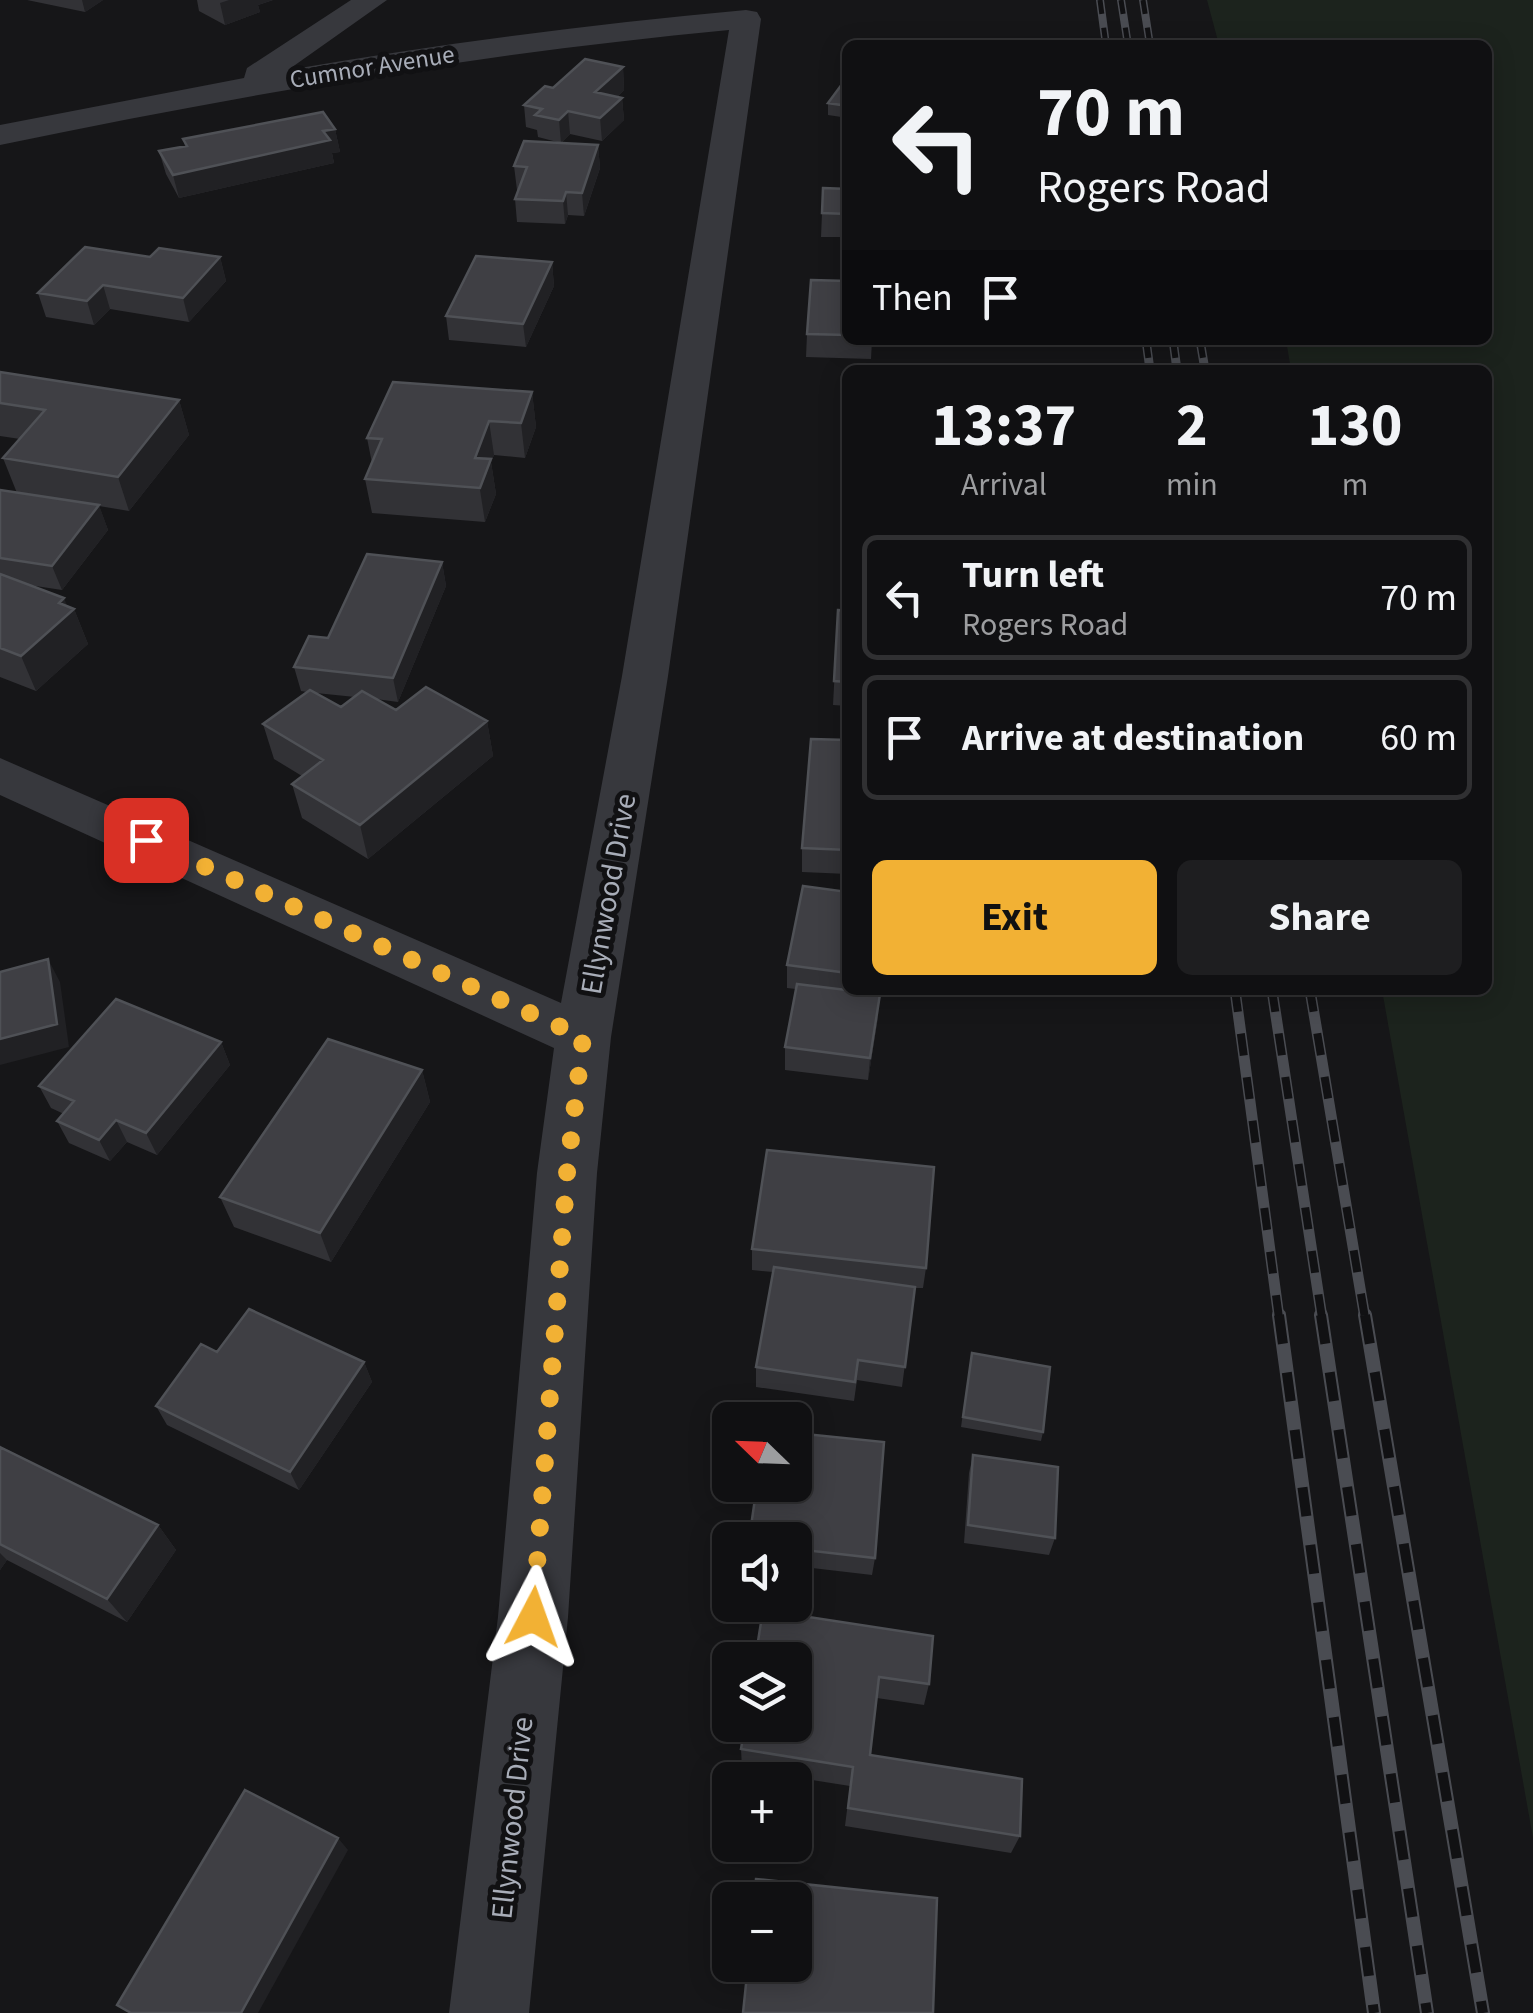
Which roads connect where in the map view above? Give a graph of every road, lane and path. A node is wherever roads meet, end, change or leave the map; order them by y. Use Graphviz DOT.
graph roads {
  1 [pos="372,0"];
  2 [pos="746,18"];
  3 [pos="240,87"];
  4 [pos="0,134"];
  5 [pos="0,775"];
  6 [pos="583,1037"];
  7 [pos="489,2013"];
  1 -- 3 [label="street"];
  2 -- 3 [label="street, Cumnor Avenue"];
  2 -- 6 [label="street, Ellynwood Drive"];
  3 -- 4 [label="street, Cumnor Avenue"];
  5 -- 6 [label="street"];
  6 -- 7 [label="street, Ellynwood Drive"];
}
